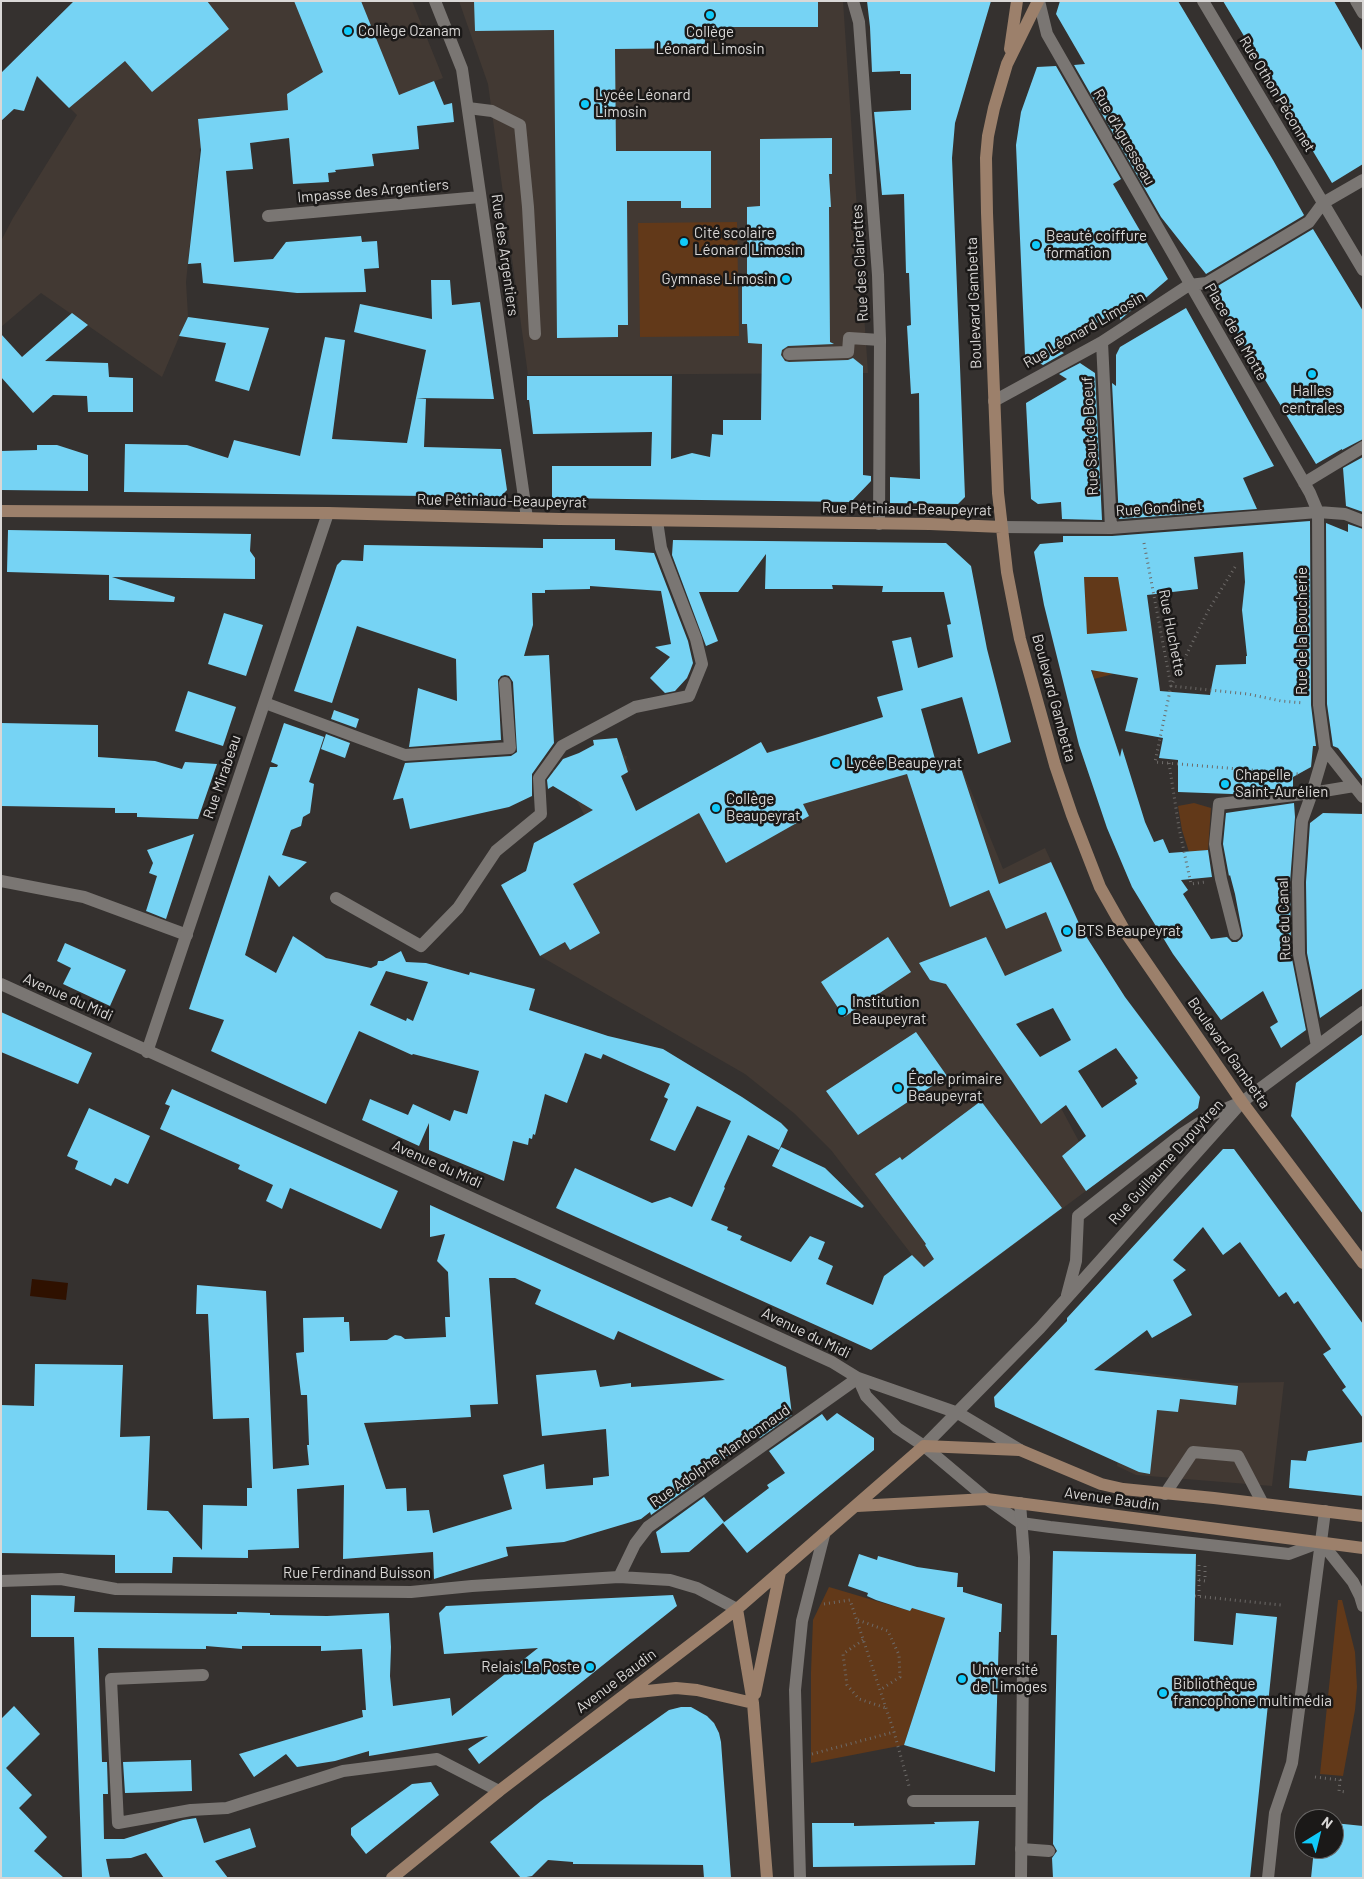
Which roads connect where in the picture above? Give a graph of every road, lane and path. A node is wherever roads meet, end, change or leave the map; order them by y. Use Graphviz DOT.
graph roads {
  1 [pos="436,1"];
  2 [pos="854,1"];
  3 [pos="1017,1"];
  4 [pos="1039,1"];
  5 [pos="1203,1"];
  6 [pos="1356,1"];
  7 [pos="1363,13"];
  8 [pos="1010,56"];
  9 [pos="468,108"];
  10 [pos="1363,180"];
  11 [pos="480,197"];
  12 [pos="1324,203"];
  13 [pos="268,216"];
  14 [pos="1363,270"];
  15 [pos="1190,285"];
  16 [pos="535,334"];
  17 [pos="880,340"];
  18 [pos="1102,342"];
  19 [pos="789,354"];
  20 [pos="994,401"];
  21 [pos="1363,447"];
  22 [pos="1304,483"];
  23 [pos="1,511"];
  24 [pos="1318,512"];
  25 [pos="328,513"];
  26 [pos="527,518"];
  27 [pos="657,521"];
  28 [pos="1363,521"];
  29 [pos="879,524"];
  30 [pos="1141,525"];
  31 [pos="1002,527"];
  32 [pos="1111,528"];
  33 [pos="1235,567"];
  34 [pos="505,683"];
  35 [pos="1171,686"];
  36 [pos="264,703"];
  37 [pos="1319,705"];
  38 [pos="1325,749"];
  39 [pos="1169,763"];
  40 [pos="1318,774"];
  41 [pos="1354,786"];
  42 [pos="1312,793"];
  43 [pos="1363,797"];
  44 [pos="1,881"];
  45 [pos="1192,884"];
  46 [pos="336,898"];
  47 [pos="1235,934"];
  48 [pos="186,935"];
  49 [pos="1,984"];
  50 [pos="1363,1012"];
  51 [pos="1316,1046"];
  52 [pos="148,1052"];
  53 [pos="1242,1102"];
  54 [pos="1363,1263"];
  55 [pos="1067,1297"];
  56 [pos="858,1378"];
  57 [pos="958,1413"];
  58 [pos="924,1446"];
  59 [pos="1020,1450"];
  60 [pos="1165,1494"];
  61 [pos="987,1499"];
  62 [pos="1020,1503"];
  63 [pos="1263,1504"];
  64 [pos="857,1506"];
  65 [pos="1325,1511"];
  66 [pos="1363,1516"];
  67 [pos="1021,1522"];
  68 [pos="824,1535"];
  69 [pos="1321,1542"];
  70 [pos="1363,1548"];
  71 [pos="1199,1559"];
  72 [pos="1205,1566"];
  73 [pos="780,1572"];
  74 [pos="619,1577"];
  75 [pos="1,1580"];
  76 [pos="1199,1580"];
  77 [pos="821,1604"];
  78 [pos="1281,1605"];
  79 [pos="1363,1606"];
  80 [pos="737,1609"];
  81 [pos="857,1620"];
  82 [pos="864,1640"];
  83 [pos="203,1675"];
  84 [pos="880,1690"];
  85 [pos="628,1693"];
  86 [pos="753,1703"];
  87 [pos="886,1708"];
  88 [pos="894,1732"];
  89 [pos="807,1756"];
  90 [pos="1292,1763"];
  91 [pos="1316,1777"];
  92 [pos="1296,1781"];
  93 [pos="499,1791"];
  94 [pos="1346,1792"];
  95 [pos="913,1801"];
  96 [pos="1022,1801"];
  97 [pos="1021,1849"];
  98 [pos="1049,1851"];
  99 [pos="767,1873"];
  100 [pos="392,1878"];
  101 [pos="800,1878"];
  102 [pos="1021,1878"];
  103 [pos="1268,1878"];
  1 -- 9 [label="street, Rue des Argentiers"];
  2 -- 17 [label="street, Rue des Clairettes"];
  3 -- 8 [label="main road, Boulevard Gambetta"];
  4 -- 8 [label="main road, Boulevard Gambetta"];
  4 -- 15 [label="street, Rue d'Aguesseau"];
  5 -- 12 [label="street, Rue Othon Péconnet"];
  6 -- 7 [label="street"];
  8 -- 20 [label="main road, Boulevard Gambetta"];
  9 -- 11 [label="street, Rue des Argentiers"];
  9 -- 16 [label="street"];
  10 -- 12 [label="street, Place de la Motte"];
  11 -- 13 [label="street, Impasse des Argentiers"];
  11 -- 26 [label="street, Rue des Argentiers"];
  12 -- 14 [label="street"];
  12 -- 15 [label="street, Place de la Motte"];
  15 -- 18 [label="street, Rue Léonard Limosin"];
  15 -- 22 [label="street, Place de la Motte"];
  17 -- 19 [label="street"];
  17 -- 29 [label="street, Rue des Clairettes"];
  18 -- 20 [label="street, Rue Léonard Limosin"];
  18 -- 32 [label="street, Rue Saut de Boeuf"];
  20 -- 31 [label="main road, Boulevard Gambetta"];
  21 -- 22 [label="street"];
  22 -- 24 [label="street, Place de la Motte"];
  23 -- 25 [label="main road, Rue Pétiniaud-Beaupeyrat"];
  24 -- 28 [label="street, Rue Gondinet"];
  24 -- 30 [label="street, Rue Gondinet"];
  24 -- 37 [label="street, Rue de la Boucherie"];
  25 -- 26 [label="main road, Rue Pétiniaud-Beaupeyrat"];
  25 -- 36 [label="street, Rue Mirabeau"];
  26 -- 27 [label="main road, Rue Pétiniaud-Beaupeyrat"];
  27 -- 29 [label="main road, Rue Pétiniaud-Beaupeyrat"];
  27 -- 46 [label="street"];
  29 -- 31 [label="main road, Rue Pétiniaud-Beaupeyrat"];
  30 -- 32 [label="street, Rue Gondinet"];
  30 -- 35 [label="path, Rue Huchette"];
  31 -- 32 [label="street, Rue Gondinet"];
  31 -- 53 [label="main road, Boulevard Gambetta"];
  33 -- 35 [label="path"];
  34 -- 36 [label="street"];
  35 -- 37 [label="path, Rue Huchette"];
  35 -- 39 [label="path"];
  36 -- 48 [label="street, Rue Mirabeau"];
  37 -- 38 [label="street, Rue de la Boucherie"];
  38 -- 40 [label="street, Rue du Canal"];
  38 -- 41 [label="street"];
  39 -- 40 [label="path"];
  39 -- 45 [label="path"];
  40 -- 42 [label="street, Rue du Canal"];
  41 -- 42 [label="street"];
  41 -- 43 [label="street"];
  42 -- 47 [label="street"];
  42 -- 51 [label="street, Rue du Canal"];
  44 -- 48 [label="street"];
  48 -- 52 [label="street, Rue Mirabeau"];
  49 -- 52 [label="street, Avenue du Midi"];
  50 -- 51 [label="street"];
  51 -- 53 [label="street"];
  52 -- 56 [label="street, Avenue du Midi"];
  53 -- 54 [label="main road, Boulevard Gambetta"];
  53 -- 55 [label="street, Rue Guillaume Dupuytren"];
  53 -- 55 [label="street, Rue Guillaume Dupuytren"];
  55 -- 57 [label="street, Rue Guillaume Dupuytren"];
  56 -- 57 [label="street, Avenue du Midi"];
  56 -- 58 [label="street, Avenue du Midi"];
  56 -- 74 [label="street, Rue Adolphe Mandonnaud"];
  57 -- 58 [label="street, Rue Guillaume Dupuytren"];
  57 -- 59 [label="street, Avenue Baudin"];
  58 -- 59 [label="main road, Avenue Baudin"];
  58 -- 61 [label="street, Avenue du Midi"];
  58 -- 64 [label="main road, Avenue Baudin"];
  59 -- 60 [label="main road, Avenue Baudin"];
  60 -- 63 [label="main road, Avenue Baudin"];
  60 -- 63 [label="street"];
  61 -- 62 [label="main road, Avenue Baudin"];
  61 -- 64 [label="main road, Avenue Baudin"];
  61 -- 67 [label="street, Avenue du Midi"];
  62 -- 67 [label="street"];
  62 -- 69 [label="main road, Avenue Baudin"];
  63 -- 65 [label="main road, Avenue Baudin"];
  64 -- 68 [label="main road, Avenue Baudin"];
  65 -- 66 [label="main road, Avenue Baudin"];
  65 -- 69 [label="street"];
  67 -- 69 [label="street"];
  67 -- 96 [label="street"];
  68 -- 73 [label="main road, Avenue Baudin"];
  68 -- 101 [label="street"];
  69 -- 70 [label="main road, Avenue Baudin"];
  69 -- 79 [label="street"];
  69 -- 90 [label="street"];
  71 -- 76 [label="path"];
  72 -- 76 [label="path"];
  73 -- 80 [label="main road, Avenue Baudin"];
  73 -- 86 [label="main road"];
  74 -- 75 [label="street, Rue Ferdinand Buisson"];
  74 -- 80 [label="street, Rue Ferdinand Buisson"];
  76 -- 78 [label="path"];
  77 -- 81 [label="path"];
  80 -- 85 [label="main road, Avenue Baudin"];
  80 -- 86 [label="main road"];
  81 -- 82 [label="path"];
  81 -- 84 [label="path"];
  82 -- 84 [label="path"];
  82 -- 87 [label="path"];
  83 -- 93 [label="street"];
  84 -- 87 [label="path"];
  85 -- 86 [label="main road"];
  85 -- 93 [label="main road, Avenue Baudin"];
  86 -- 99 [label="main road"];
  87 -- 88 [label="path"];
  88 -- 89 [label="path"];
  88 -- 95 [label="path"];
  90 -- 92 [label="street"];
  90 -- 103 [label="street"];
  91 -- 94 [label="path"];
  93 -- 100 [label="main road, Avenue Baudin"];
  95 -- 96 [label="street"];
  96 -- 97 [label="street"];
  97 -- 98 [label="street"];
  97 -- 102 [label="street"];
}
